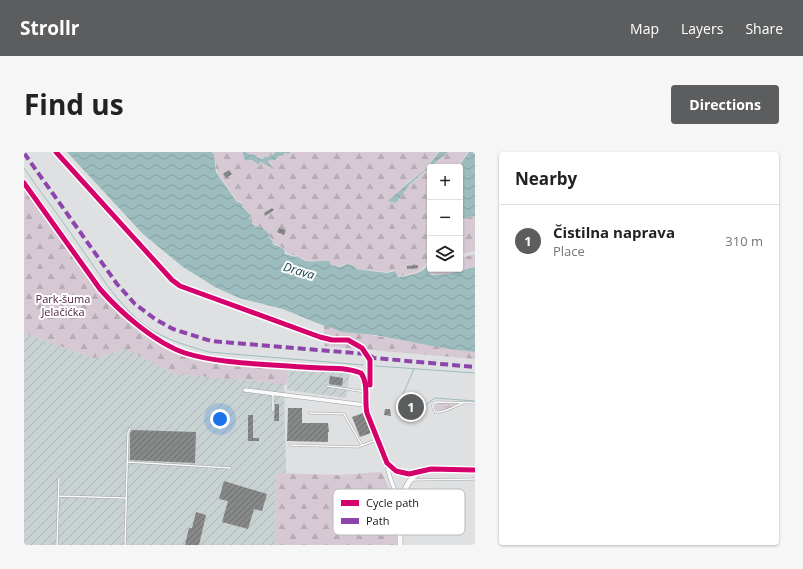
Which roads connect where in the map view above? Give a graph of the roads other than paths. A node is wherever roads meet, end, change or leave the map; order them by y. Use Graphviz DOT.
graph roads {
  1 [pos="24,183"];
  2 [pos="327,386"];
  3 [pos="245,390"];
  4 [pos="366,392"];
  5 [pos="273,393"];
  6 [pos="464,403"];
  7 [pos="475,403"];
  8 [pos="365,405"];
  9 [pos="273,411"];
  10 [pos="309,413"];
  11 [pos="130,428"];
  12 [pos="378,439"];
  13 [pos="290,445"];
  14 [pos="362,445"];
  15 [pos="127,462"];
  16 [pos="387,463"];
  17 [pos="231,468"];
  18 [pos="475,470"];
  19 [pos="419,473"];
  20 [pos="59,478"];
  21 [pos="475,479"];
  22 [pos="410,480"];
  23 [pos="394,489"];
  24 [pos="406,489"];
  25 [pos="59,496"];
  26 [pos="126,498"];
  27 [pos="400,535"];
  28 [pos="57,545"];
  29 [pos="124,545"];
  30 [pos="400,545"];
  1 -- 4 [label="street"];
  2 -- 4 [label="lane"];
  3 -- 5 [label="street"];
  4 -- 8 [label="street"];
  5 -- 8 [label="street"];
  5 -- 9 [label="lane"];
  6 -- 6 [label="lane"];
  6 -- 7 [label="lane"];
  8 -- 12 [label="street"];
  10 -- 14 [label="lane"];
  11 -- 15 [label="lane"];
  12 -- 14 [label="lane"];
  12 -- 16 [label="street"];
  13 -- 14 [label="lane"];
  15 -- 17 [label="lane"];
  15 -- 26 [label="lane"];
  16 -- 19 [label="street"];
  16 -- 23 [label="street"];
  18 -- 19 [label="main road"];
  19 -- 22 [label="main road"];
  20 -- 25 [label="lane"];
  21 -- 22 [label="lane"];
  22 -- 24 [label="main road"];
  25 -- 26 [label="lane"];
  25 -- 28 [label="lane"];
  26 -- 29 [label="lane"];
  27 -- 30 [label="main road"];
}
